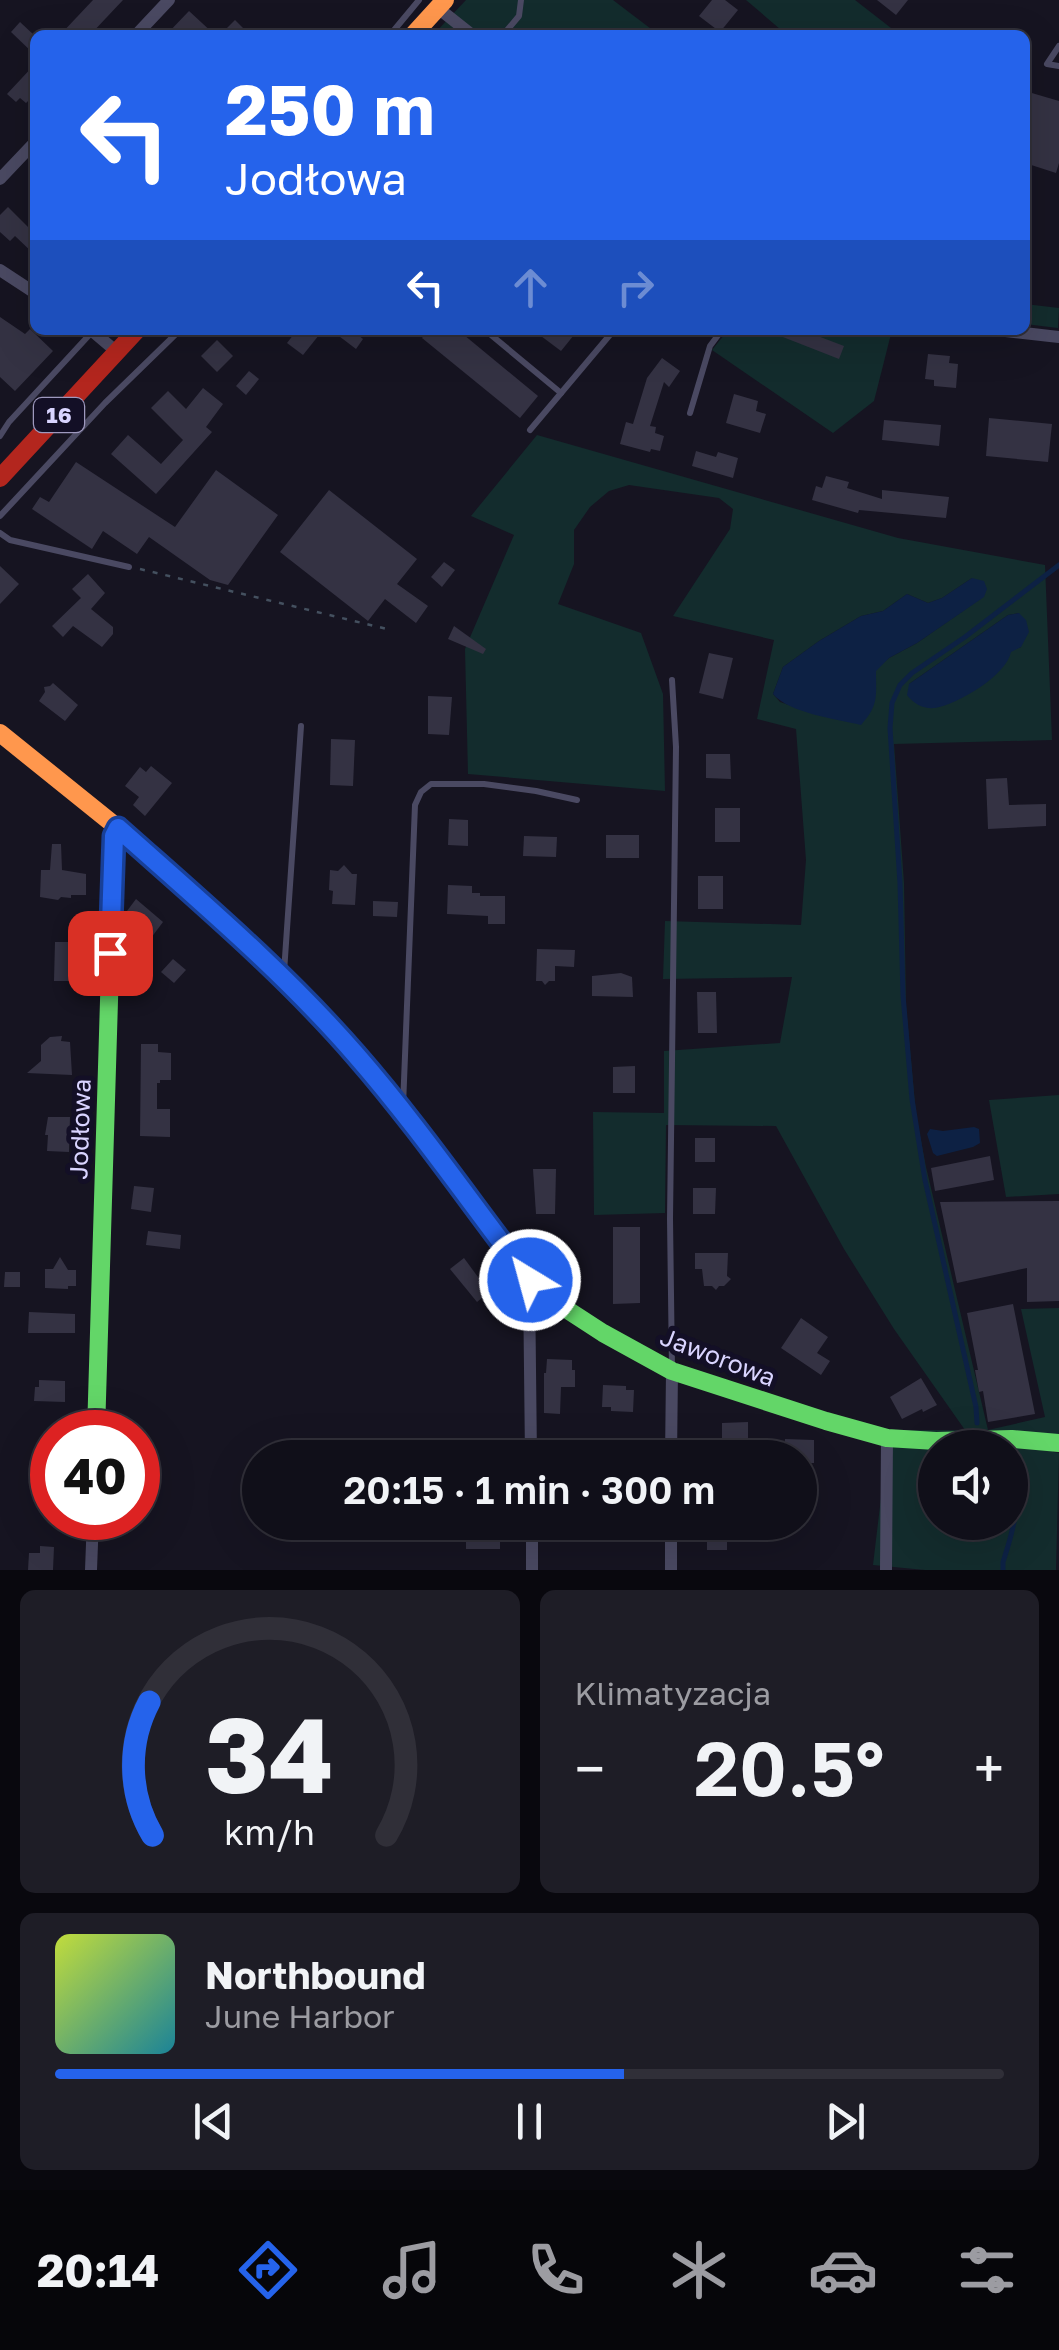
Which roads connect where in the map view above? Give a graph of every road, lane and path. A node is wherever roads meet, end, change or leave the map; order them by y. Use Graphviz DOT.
graph roads {
  1 [pos="170,0"];
  2 [pos="419,0"];
  3 [pos="521,0"];
  4 [pos="442,4"];
  5 [pos="141,30"];
  6 [pos="394,30"];
  7 [pos="417,30"];
  8 [pos="467,30"];
  9 [pos="508,30"];
  10 [pos="1059,46"];
  11 [pos="1059,66"];
  12 [pos="30,147"];
  13 [pos="0,179"];
  14 [pos="0,270"];
  15 [pos="30,290"];
  16 [pos="1030,334"];
  17 [pos="175,335"];
  18 [pos="491,335"];
  19 [pos="610,335"];
  20 [pos="718,335"];
  21 [pos="103,336"];
  22 [pos="1059,337"];
  23 [pos="562,393"];
  24 [pos="690,413"];
  25 [pos="530,430"];
  26 [pos="0,436"];
  27 [pos="0,478"];
  28 [pos="0,516"];
  29 [pos="0,533"];
  30 [pos="128,567"];
  31 [pos="387,629"];
  32 [pos="672,680"];
  33 [pos="301,726"];
  34 [pos="1,738"];
  35 [pos="577,800"];
  36 [pos="118,828"];
  37 [pos="284,978"];
  38 [pos="403,1112"];
  39 [pos="530,1280"];
  40 [pos="672,1371"];
  41 [pos="97,1410"];
  42 [pos="887,1438"];
  43 [pos="531,1440"];
  44 [pos="671,1440"];
  45 [pos="1059,1443"];
  46 [pos="92,1540"];
  47 [pos="532,1540"];
  48 [pos="671,1540"];
  49 [pos="91,1570"];
  50 [pos="532,1570"];
  51 [pos="671,1570"];
  52 [pos="886,1570"];
  1 -- 5 [label="street"];
  2 -- 6 [label="lane"];
  3 -- 9 [label="lane"];
  4 -- 7 [label="street"];
  4 -- 8 [label="street"];
  10 -- 11 [label="lane"];
  12 -- 13 [label="street"];
  14 -- 15 [label="street"];
  16 -- 22 [label="street"];
  17 -- 28 [label="lane"];
  18 -- 23 [label="lane"];
  19 -- 23 [label="lane"];
  20 -- 24 [label="lane"];
  21 -- 26 [label="lane"];
  21 -- 27 [label="street, 16"];
  23 -- 25 [label="lane"];
  29 -- 30 [label="lane"];
  30 -- 31 [label="path"];
  32 -- 40 [label="lane"];
  33 -- 37 [label="lane"];
  34 -- 36 [label="street, Jaworowa"];
  35 -- 38 [label="lane"];
  36 -- 37 [label="street, Jaworowa"];
  36 -- 41 [label="street, Jodłowa"];
  37 -- 38 [label="street, Jaworowa"];
  38 -- 39 [label="street, Jaworowa"];
  39 -- 40 [label="street, Jaworowa"];
  39 -- 43 [label="street"];
  40 -- 42 [label="street, Jaworowa"];
  40 -- 44 [label="street"];
  42 -- 45 [label="street, Jaworowa"];
  42 -- 52 [label="street"];
  46 -- 49 [label="street"];
  47 -- 50 [label="street"];
  48 -- 51 [label="street"];
}
